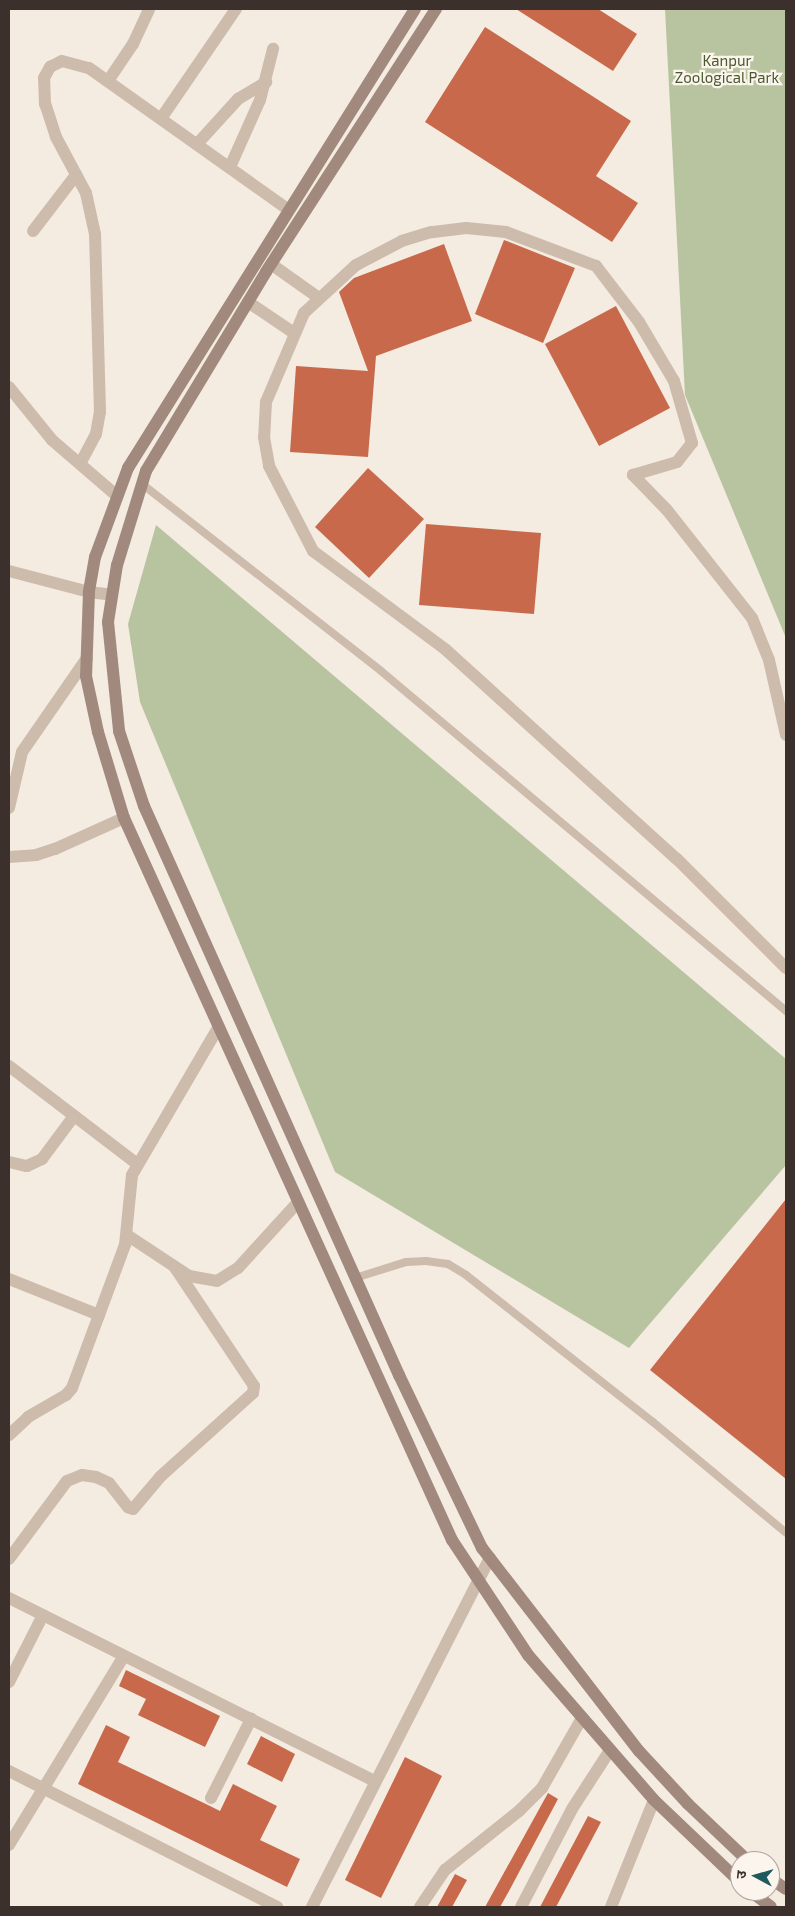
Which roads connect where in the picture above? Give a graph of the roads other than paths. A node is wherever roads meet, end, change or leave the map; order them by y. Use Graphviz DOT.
graph roads {
  1 [pos="149,9"];
  2 [pos="236,9"];
  3 [pos="415,9"];
  4 [pos="436,9"];
  5 [pos="273,49"];
  6 [pos="108,81"];
  7 [pos="266,82"];
  8 [pos="162,117"];
  9 [pos="198,143"];
  10 [pos="230,167"];
  11 [pos="76,175"];
  12 [pos="289,210"];
  13 [pos="33,231"];
  14 [pos="271,264"];
  15 [pos="319,298"];
  16 [pos="248,302"];
  17 [pos="294,333"];
  18 [pos="9,387"];
  19 [pos="80,464"];
  20 [pos="142,484"];
  21 [pos="117,496"];
  22 [pos="9,571"];
  23 [pos="89,592"];
  24 [pos="112,595"];
  25 [pos="87,658"];
  26 [pos="786,735"];
  27 [pos="9,808"];
  28 [pos="124,818"];
  29 [pos="9,857"];
  30 [pos="786,968"];
  31 [pos="786,1011"];
  32 [pos="218,1028"];
  33 [pos="9,1066"];
  34 [pos="74,1116"];
  35 [pos="9,1162"];
  36 [pos="137,1164"];
  37 [pos="298,1202"];
  38 [pos="127,1236"];
  39 [pos="174,1266"];
  40 [pos="355,1278"];
  41 [pos="9,1279"];
  42 [pos="99,1315"];
  43 [pos="9,1435"];
  44 [pos="786,1533"];
  45 [pos="490,1558"];
  46 [pos="9,1559"];
  47 [pos="476,1580"];
  48 [pos="9,1598"];
  49 [pos="43,1615"];
  50 [pos="124,1656"];
  51 [pos="9,1682"];
  52 [pos="582,1718"];
  53 [pos="251,1719"];
  54 [pos="610,1750"];
  55 [pos="9,1771"];
  56 [pos="375,1781"];
  57 [pos="44,1788"];
  58 [pos="211,1798"];
  59 [pos="654,1800"];
  60 [pos="9,1845"];
  61 [pos="737,1851"];
  62 [pos="730,1872"];
  63 [pos="277,1907"];
  64 [pos="312,1907"];
  65 [pos="420,1907"];
  66 [pos="521,1907"];
  67 [pos="611,1907"];
  1 -- 6 [label="street"];
  2 -- 8 [label="street"];
  3 -- 12 [label="main road"];
  4 -- 14 [label="main road"];
  5 -- 7 [label="street"];
  6 -- 8 [label="street"];
  6 -- 11 [label="street"];
  7 -- 9 [label="street"];
  7 -- 10 [label="street"];
  8 -- 9 [label="street"];
  9 -- 10 [label="street"];
  10 -- 12 [label="street"];
  11 -- 13 [label="street"];
  11 -- 19 [label="street"];
  12 -- 21 [label="main road"];
  14 -- 15 [label="street"];
  14 -- 16 [label="main road"];
  15 -- 17 [label="street"];
  15 -- 26 [label="street"];
  16 -- 17 [label="street"];
  16 -- 20 [label="main road"];
  17 -- 30 [label="street"];
  18 -- 19 [label="street"];
  19 -- 21 [label="street"];
  20 -- 24 [label="main road"];
  20 -- 31 [label="lane"];
  21 -- 23 [label="main road"];
  22 -- 23 [label="street"];
  23 -- 24 [label="street"];
  23 -- 25 [label="main road"];
  24 -- 40 [label="main road"];
  25 -- 27 [label="street"];
  25 -- 28 [label="main road"];
  28 -- 29 [label="street"];
  28 -- 32 [label="main road"];
  32 -- 36 [label="street"];
  32 -- 37 [label="main road"];
  33 -- 34 [label="street"];
  34 -- 35 [label="street"];
  34 -- 36 [label="street"];
  36 -- 38 [label="street"];
  37 -- 39 [label="street"];
  37 -- 47 [label="main road"];
  38 -- 39 [label="street"];
  38 -- 42 [label="street"];
  39 -- 46 [label="street"];
  40 -- 44 [label="lane"];
  40 -- 45 [label="main road"];
  41 -- 42 [label="street"];
  42 -- 43 [label="street"];
  45 -- 47 [label="street"];
  45 -- 61 [label="main road"];
  47 -- 52 [label="main road"];
  47 -- 56 [label="street"];
  48 -- 49 [label="street"];
  49 -- 50 [label="street"];
  49 -- 51 [label="street"];
  50 -- 53 [label="street"];
  50 -- 57 [label="street"];
  52 -- 54 [label="main road"];
  52 -- 65 [label="street"];
  53 -- 56 [label="street"];
  53 -- 58 [label="street"];
  54 -- 59 [label="main road"];
  54 -- 66 [label="street"];
  55 -- 57 [label="street"];
  56 -- 64 [label="street"];
  57 -- 60 [label="street"];
  57 -- 63 [label="street"];
  59 -- 62 [label="main road"];
  59 -- 67 [label="street"];
}
